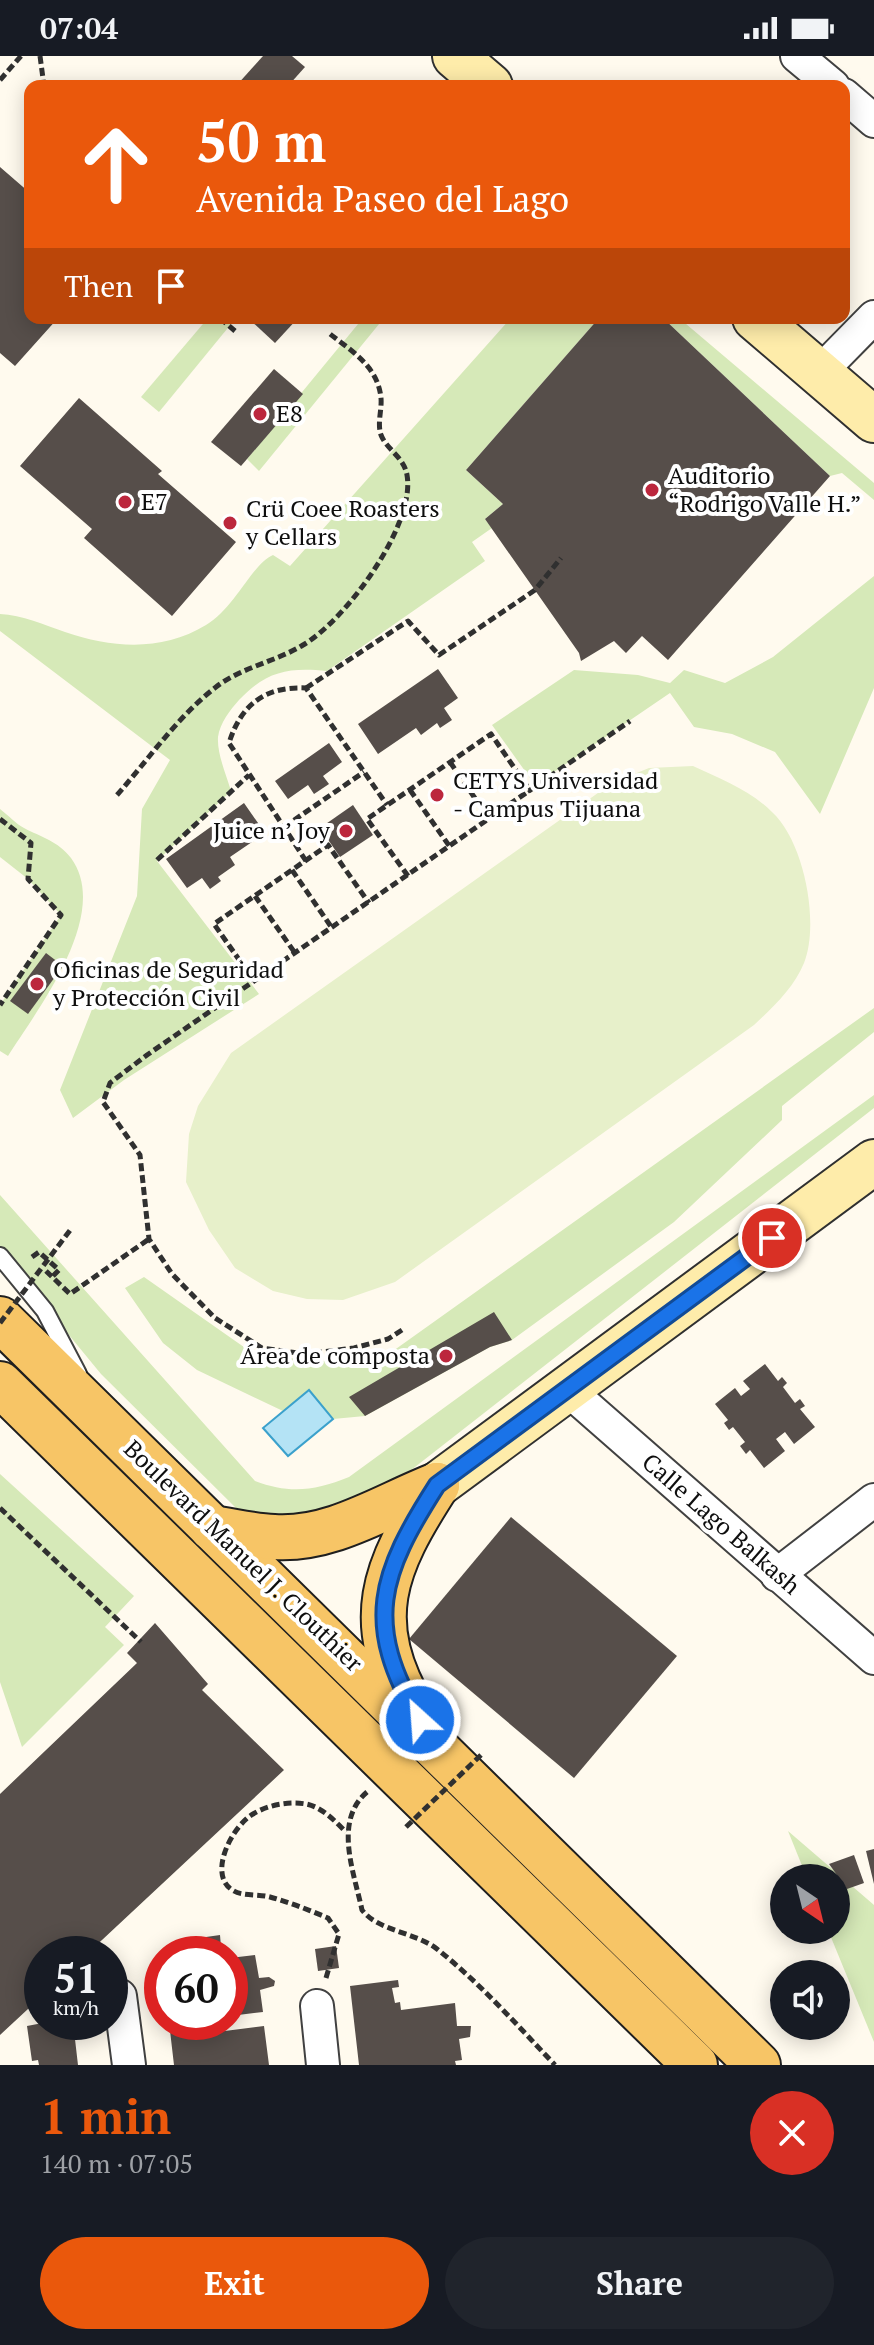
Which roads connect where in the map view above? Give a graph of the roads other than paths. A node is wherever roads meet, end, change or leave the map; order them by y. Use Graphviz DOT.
graph roads {
  1 [pos="455,56"];
  2 [pos="797,56"];
  3 [pos="483,80"];
  4 [pos="826,80"];
  5 [pos="850,100"];
  6 [pos="874,121"];
  7 [pos="874,317"];
  8 [pos="762,324"];
  9 [pos="819,373"];
  10 [pos="874,420"];
  11 [pos="874,1162"];
  12 [pos="0,1256"];
  13 [pos="0,1321"];
  14 [pos="0,1384"];
  15 [pos="568,1390"];
  16 [pos="0,1402"];
  17 [pos="99,1414"];
  18 [pos="437,1485"];
  19 [pos="110,1494"];
  20 [pos="874,1500"];
  21 [pos="212,1528"];
  22 [pos="777,1575"];
  23 [pos="874,1658"];
  24 [pos="431,1739"];
  25 [pos="317,2006"];
  26 [pos="126,2040"];
  27 [pos="129,2065"];
  28 [pos="323,2065"];
  29 [pos="695,2065"];
  30 [pos="758,2065"];
  1 -- 3 [label="main road"];
  2 -- 4 [label="street"];
  5 -- 6 [label="street"];
  7 -- 9 [label="street"];
  8 -- 9 [label="main road"];
  9 -- 10 [label="main road"];
  11 -- 15 [label="main road"];
  12 -- 17 [label="lane"];
  13 -- 17 [label="main road, Boulevard Manuel J. Clouthier"];
  14 -- 19 [label="main road, Boulevard Manuel J. Clouthier"];
  15 -- 18 [label="main road"];
  15 -- 22 [label="street, Calle Lago Balkash"];
  16 -- 19 [label="main road"];
  17 -- 21 [label="main road, Boulevard Manuel J. Clouthier"];
  18 -- 21 [label="main road"];
  18 -- 24 [label="main road"];
  19 -- 29 [label="main road, Boulevard Manuel J. Clouthier"];
  20 -- 22 [label="street"];
  21 -- 24 [label="main road, Boulevard Manuel J. Clouthier"];
  22 -- 23 [label="street, Calle Lago Balkash"];
  24 -- 30 [label="main road, Boulevard Manuel J. Clouthier"];
  25 -- 28 [label="street"];
  26 -- 27 [label="street"];
}
